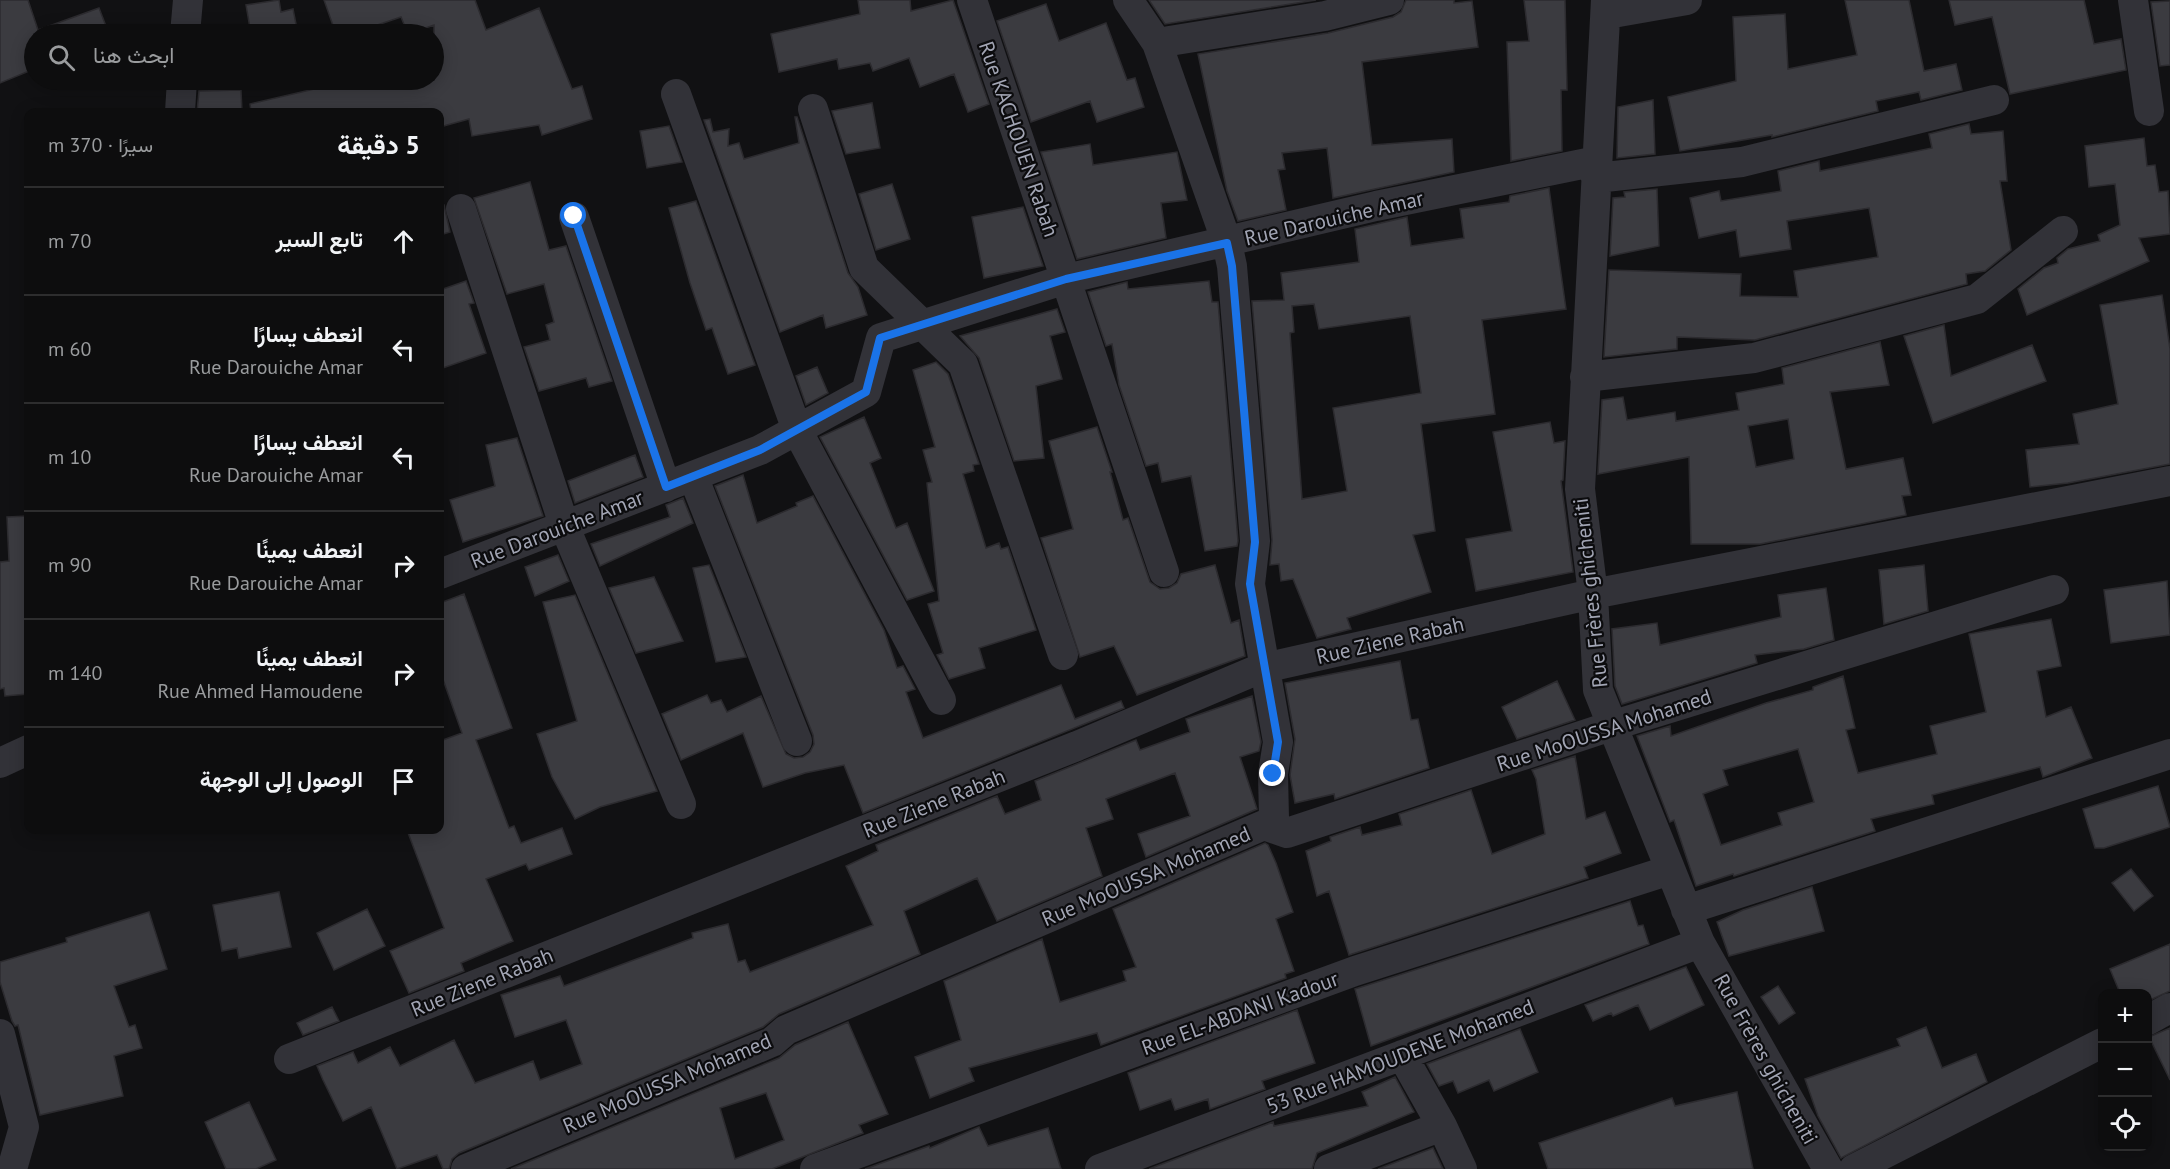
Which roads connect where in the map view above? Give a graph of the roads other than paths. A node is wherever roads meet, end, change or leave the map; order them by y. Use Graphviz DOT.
graph roads {
  1 [pos="188,0"];
  2 [pos="972,0"];
  3 [pos="1128,0"];
  4 [pos="1389,0"];
  5 [pos="1687,0"];
  6 [pos="2133,0"];
  7 [pos="1606,7"];
  8 [pos="186,24"];
  9 [pos="1157,43"];
  10 [pos="181,90"];
  11 [pos="676,94"];
  12 [pos="1994,100"];
  13 [pos="180,108"];
  14 [pos="813,109"];
  15 [pos="2149,111"];
  16 [pos="1596,170"];
  17 [pos="461,209"];
  18 [pos="574,216"];
  19 [pos="2062,231"];
  20 [pos="1227,243"];
  21 [pos="1066,279"];
  22 [pos="922,325"];
  23 [pos="1585,377"];
  24 [pos="796,430"];
  25 [pos="2170,481"];
  26 [pos="679,482"];
  27 [pos="564,525"];
  28 [pos="444,572"];
  29 [pos="1164,572"];
  30 [pos="2054,590"];
  31 [pos="1593,594"];
  32 [pos="1063,655"];
  33 [pos="1265,668"];
  34 [pos="941,700"];
  35 [pos="1611,726"];
  36 [pos="796,741"];
  37 [pos="24,752"];
  38 [pos="2170,754"];
  39 [pos="0,763"];
  40 [pos="681,804"];
  41 [pos="1274,818"];
  42 [pos="1670,870"];
  43 [pos="1686,910"];
  44 [pos="1701,943"];
  45 [pos="2170,1008"];
  46 [pos="2152,1018"];
  47 [pos="0,1034"];
  48 [pos="2098,1046"];
  49 [pos="1402,1055"];
  50 [pos="289,1059"];
  51 [pos="1442,1126"];
  52 [pos="12,1169"];
  53 [pos="466,1169"];
  54 [pos="815,1169"];
  55 [pos="1100,1169"];
  56 [pos="1329,1169"];
  57 [pos="1462,1169"];
  58 [pos="1828,1169"];
  59 [pos="1854,1169"];
  1 -- 8 [label="street"];
  2 -- 21 [label="street, Rue KACHOUEN Rabah"];
  3 -- 9 [label="street"];
  4 -- 9 [label="street"];
  5 -- 7 [label="street"];
  6 -- 15 [label="street"];
  7 -- 16 [label="street, Rue Frères ghicheniti"];
  9 -- 20 [label="street"];
  10 -- 13 [label="street"];
  11 -- 24 [label="street"];
  12 -- 16 [label="street, Rue Darouiche Amar"];
  14 -- 22 [label="street"];
  16 -- 20 [label="street, Rue Darouiche Amar"];
  16 -- 23 [label="street, Rue Frères ghicheniti"];
  17 -- 27 [label="street"];
  18 -- 26 [label="street"];
  19 -- 23 [label="street"];
  20 -- 21 [label="street, Rue Darouiche Amar"];
  20 -- 33 [label="street"];
  21 -- 22 [label="street, Rue Darouiche Amar"];
  21 -- 29 [label="street, Rue KACHOUEN Rabah"];
  22 -- 24 [label="street, Rue Darouiche Amar"];
  22 -- 32 [label="street"];
  23 -- 31 [label="street, Rue Frères ghicheniti"];
  24 -- 26 [label="street, Rue Darouiche Amar"];
  24 -- 34 [label="street"];
  25 -- 31 [label="street, Rue Ziene Rabah"];
  26 -- 27 [label="street, Rue Darouiche Amar"];
  26 -- 36 [label="street"];
  27 -- 28 [label="street, Rue Darouiche Amar"];
  27 -- 40 [label="street"];
  30 -- 35 [label="street, Rue MoOUSSA Mohamed"];
  31 -- 33 [label="street, Rue Ziene Rabah"];
  31 -- 35 [label="street, Rue Frères ghicheniti"];
  33 -- 41 [label="street"];
  33 -- 50 [label="street, Rue Ziene Rabah"];
  35 -- 42 [label="street, Rue Frères ghicheniti"];
  35 -- 53 [label="street, Rue MoOUSSA Mohamed"];
  37 -- 39 [label="street"];
  38 -- 43 [label="street"];
  42 -- 43 [label="street, Rue Frères ghicheniti"];
  42 -- 54 [label="street, Rue EL-ABDANI Kadour"];
  43 -- 44 [label="street, Rue Frères ghicheniti"];
  44 -- 49 [label="street, 53 Rue HAMOUDENE Mohamed"];
  44 -- 58 [label="street, Rue Frères ghicheniti"];
  45 -- 46 [label="street"];
  47 -- 52 [label="street"];
  48 -- 59 [label="street"];
  49 -- 51 [label="street"];
  49 -- 55 [label="street, 53 Rue HAMOUDENE Mohamed"];
  51 -- 56 [label="street"];
  51 -- 57 [label="street"];
}
